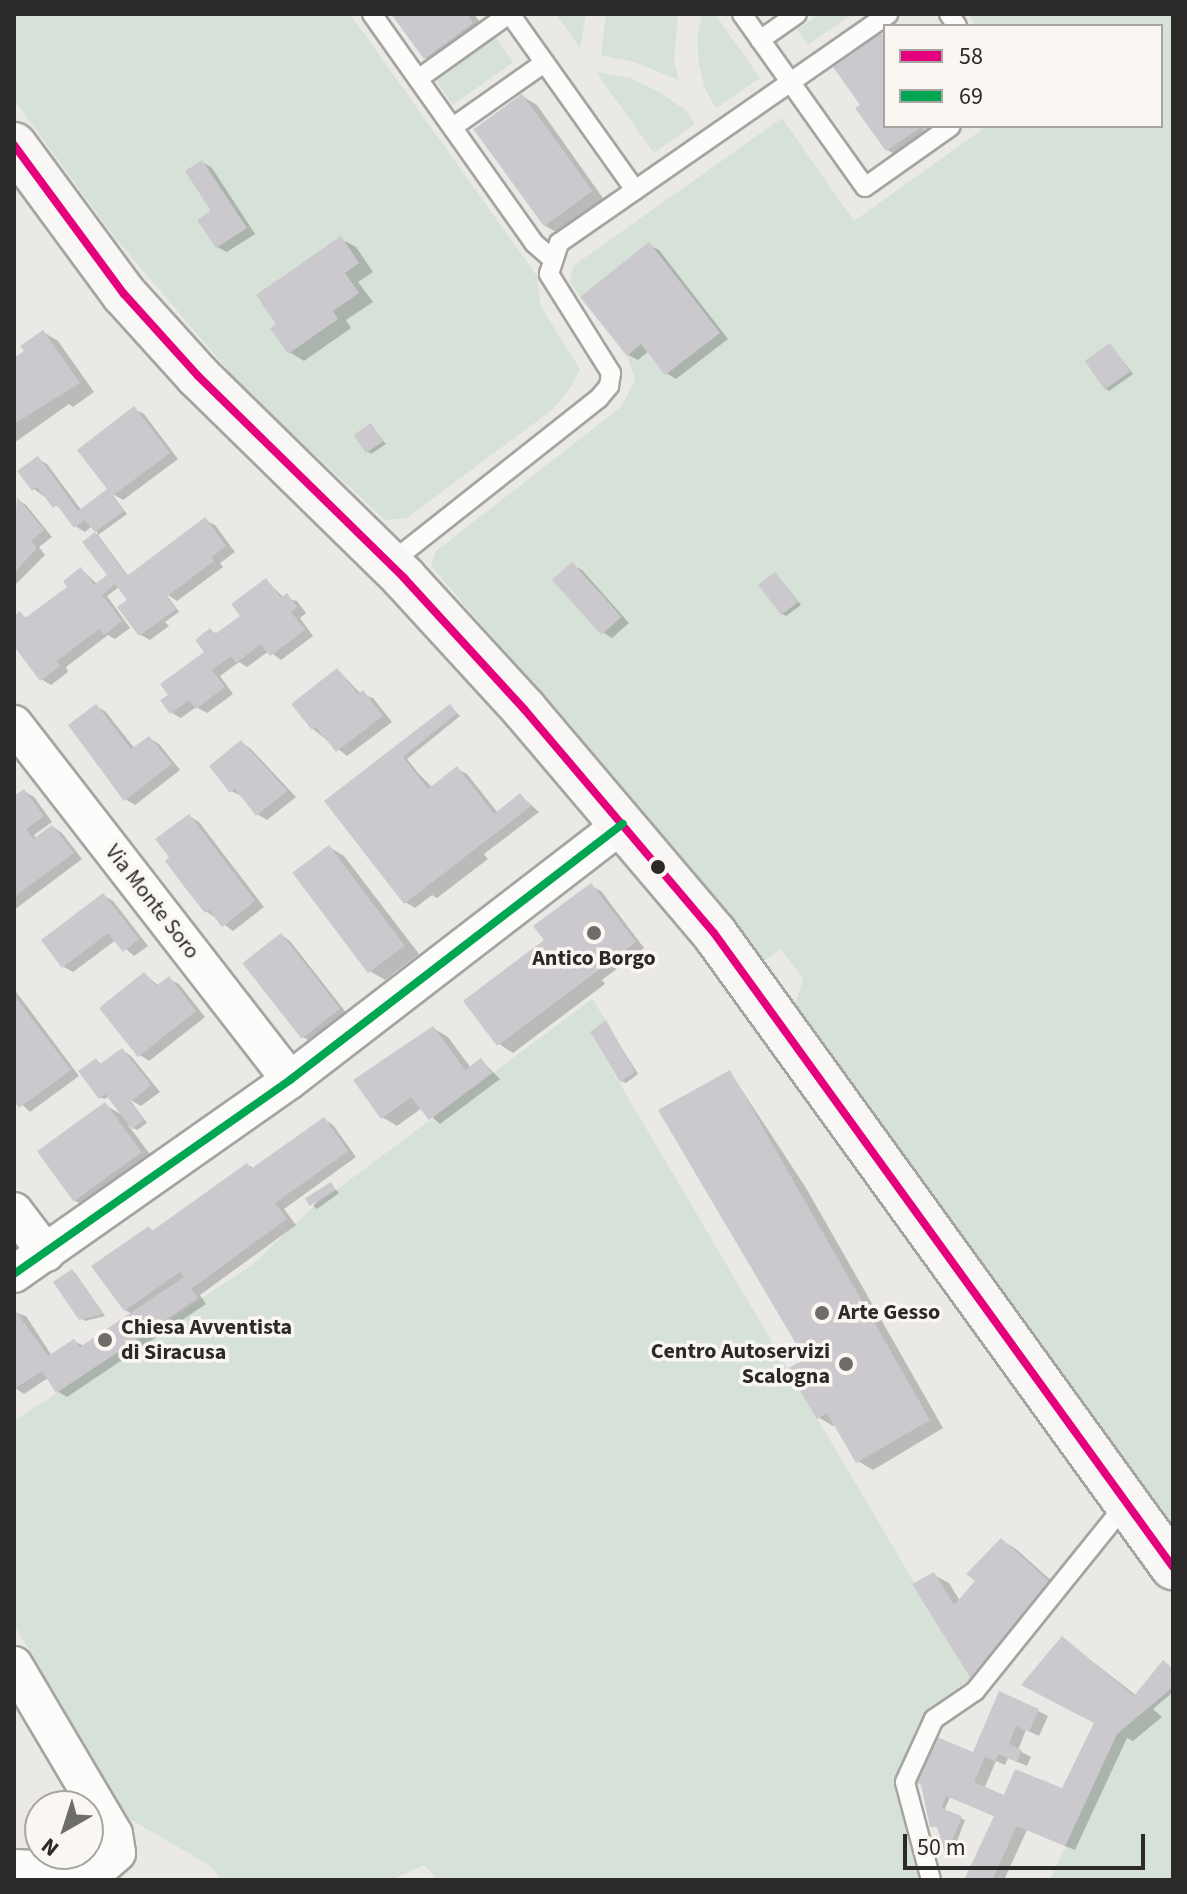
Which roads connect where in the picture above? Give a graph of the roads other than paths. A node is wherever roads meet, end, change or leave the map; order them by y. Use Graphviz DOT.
graph roads {
  1 [pos="372,14"];
  2 [pos="510,14"];
  3 [pos="742,14"];
  4 [pos="797,14"];
  5 [pos="888,14"];
  6 [pos="760,40"];
  7 [pos="544,63"];
  8 [pos="418,79"];
  9 [pos="790,82"];
  10 [pos="453,127"];
  11 [pos="948,128"];
  12 [pos="14,145"];
  13 [pos="635,190"];
  14 [pos="551,258"];
  15 [pos="389,564"];
  16 [pos="14,724"];
  17 [pos="623,824"];
  18 [pos="290,1080"];
  19 [pos="14,1211"];
  20 [pos="46,1253"];
  21 [pos="14,1274"];
  22 [pos="1126,1504"];
  23 [pos="1173,1567"];
  24 [pos="14,1665"];
  25 [pos="14,1868"];
  26 [pos="91,1876"];
  27 [pos="931,1880"];
  1 -- 8 [label="lane"];
  2 -- 7 [label="lane"];
  2 -- 8 [label="lane"];
  3 -- 6 [label="lane"];
  4 -- 6 [label="lane"];
  5 -- 9 [label="lane"];
  6 -- 9 [label="lane"];
  7 -- 10 [label="lane"];
  7 -- 13 [label="lane"];
  8 -- 10 [label="lane"];
  9 -- 11 [label="lane"];
  9 -- 13 [label="lane"];
  10 -- 14 [label="lane"];
  12 -- 15 [label="main road"];
  13 -- 14 [label="lane"];
  14 -- 15 [label="lane"];
  15 -- 17 [label="main road"];
  16 -- 18 [label="street, Via Monte Soro"];
  17 -- 18 [label="street"];
  17 -- 22 [label="main road"];
  18 -- 20 [label="street"];
  19 -- 20 [label="street"];
  20 -- 21 [label="street"];
  22 -- 23 [label="main road"];
  22 -- 27 [label="lane"];
  24 -- 26 [label="street"];
  25 -- 26 [label="street"];
}
